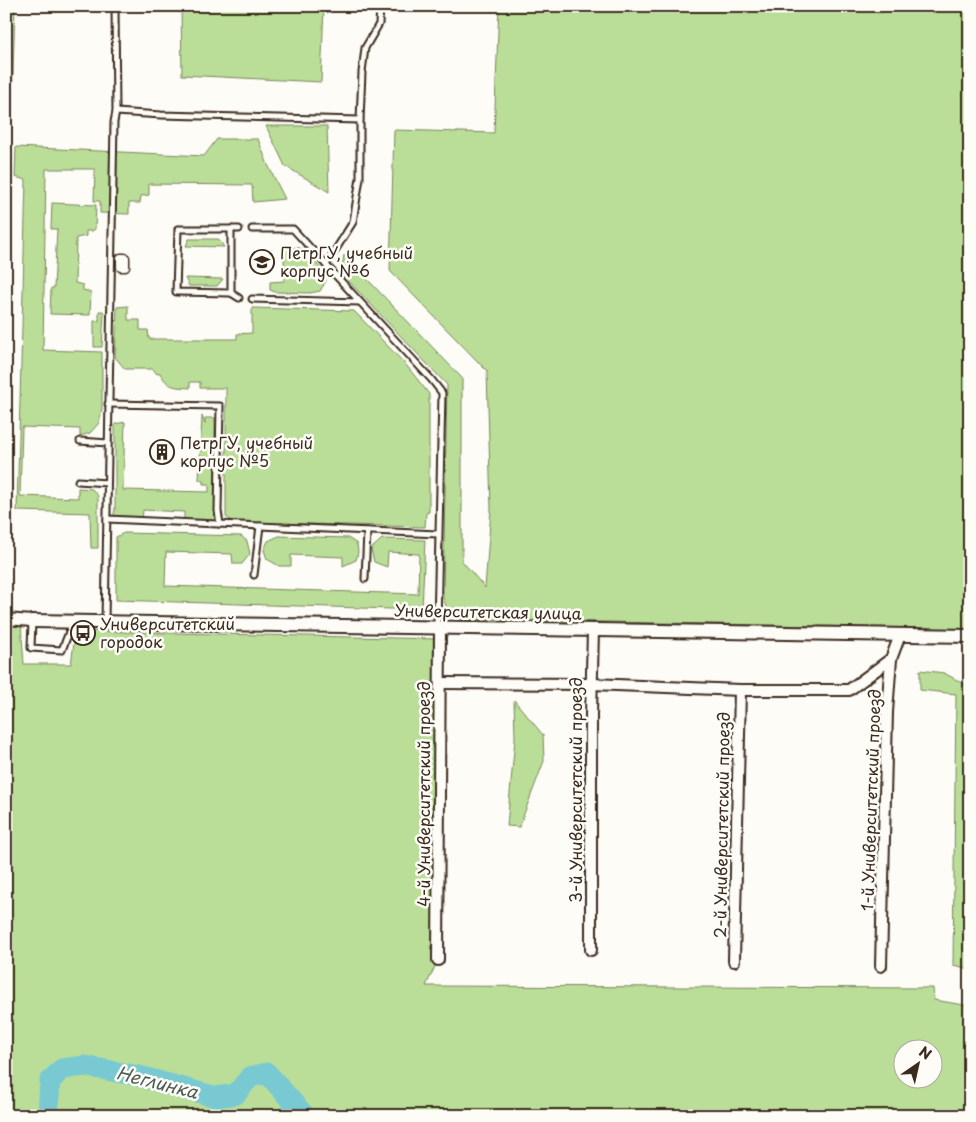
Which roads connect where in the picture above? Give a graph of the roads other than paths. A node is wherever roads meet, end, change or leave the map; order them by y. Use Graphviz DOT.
graph roads {
  1 [pos="115,6"];
  2 [pos="380,6"];
  3 [pos="116,112"];
  4 [pos="360,120"];
  5 [pos="231,229"];
  6 [pos="239,229"];
  7 [pos="252,229"];
  8 [pos="326,265"];
  9 [pos="231,293"];
  10 [pos="239,298"];
  11 [pos="252,299"];
  12 [pos="360,302"];
  13 [pos="108,404"];
  14 [pos="80,441"];
  15 [pos="108,443"];
  16 [pos="78,481"];
  17 [pos="107,483"];
  18 [pos="107,519"];
  19 [pos="220,524"];
  20 [pos="260,526"];
  21 [pos="367,531"];
  22 [pos="438,534"];
  23 [pos="254,575"];
  24 [pos="365,579"];
  25 [pos="6,619"];
  26 [pos="32,621"];
  27 [pos="73,622"];
  28 [pos="105,622"];
  29 [pos="439,628"];
  30 [pos="593,630"];
  31 [pos="900,635"];
  32 [pos="970,636"];
  33 [pos="891,659"];
  34 [pos="440,683"];
  35 [pos="592,684"];
  36 [pos="740,690"];
  37 [pos="591,950"];
  38 [pos="438,960"];
  39 [pos="734,961"];
  40 [pos="881,966"];
  1 -- 3 [label="lane"];
  2 -- 4 [label="lane"];
  3 -- 4 [label="lane"];
  3 -- 13 [label="lane"];
  4 -- 8 [label="lane"];
  5 -- 6 [label="lane"];
  5 -- 9 [label="lane"];
  5 -- 9 [label="lane"];
  7 -- 8 [label="lane"];
  8 -- 12 [label="lane"];
  9 -- 10 [label="lane"];
  11 -- 12 [label="lane"];
  12 -- 22 [label="lane"];
  13 -- 15 [label="lane"];
  13 -- 19 [label="lane"];
  14 -- 15 [label="lane"];
  15 -- 17 [label="lane"];
  16 -- 17 [label="lane"];
  17 -- 18 [label="lane"];
  18 -- 19 [label="lane"];
  18 -- 28 [label="lane"];
  19 -- 20 [label="lane"];
  20 -- 21 [label="lane"];
  20 -- 23 [label="lane"];
  21 -- 22 [label="lane"];
  21 -- 24 [label="lane"];
  22 -- 29 [label="lane"];
  25 -- 26 [label="street, Университетская улица"];
  26 -- 27 [label="street, Университетская улица"];
  26 -- 27 [label="lane"];
  27 -- 28 [label="street, Университетская улица"];
  28 -- 29 [label="street, Университетская улица"];
  29 -- 30 [label="street, Университетская улица"];
  29 -- 34 [label="street, 4-й Университетский проезд"];
  30 -- 31 [label="street, Университетская улица"];
  30 -- 35 [label="street, 3-й Университетский проезд"];
  31 -- 32 [label="street, Университетская улица"];
  31 -- 33 [label="street, 1-й Университетский проезд"];
  33 -- 36 [label="street"];
  33 -- 40 [label="street, 1-й Университетский проезд"];
  34 -- 35 [label="street"];
  34 -- 38 [label="street, 4-й Университетский проезд"];
  35 -- 36 [label="street"];
  35 -- 37 [label="street, 3-й Университетский проезд"];
  36 -- 39 [label="street, 2-й Университетский проезд"];
}
